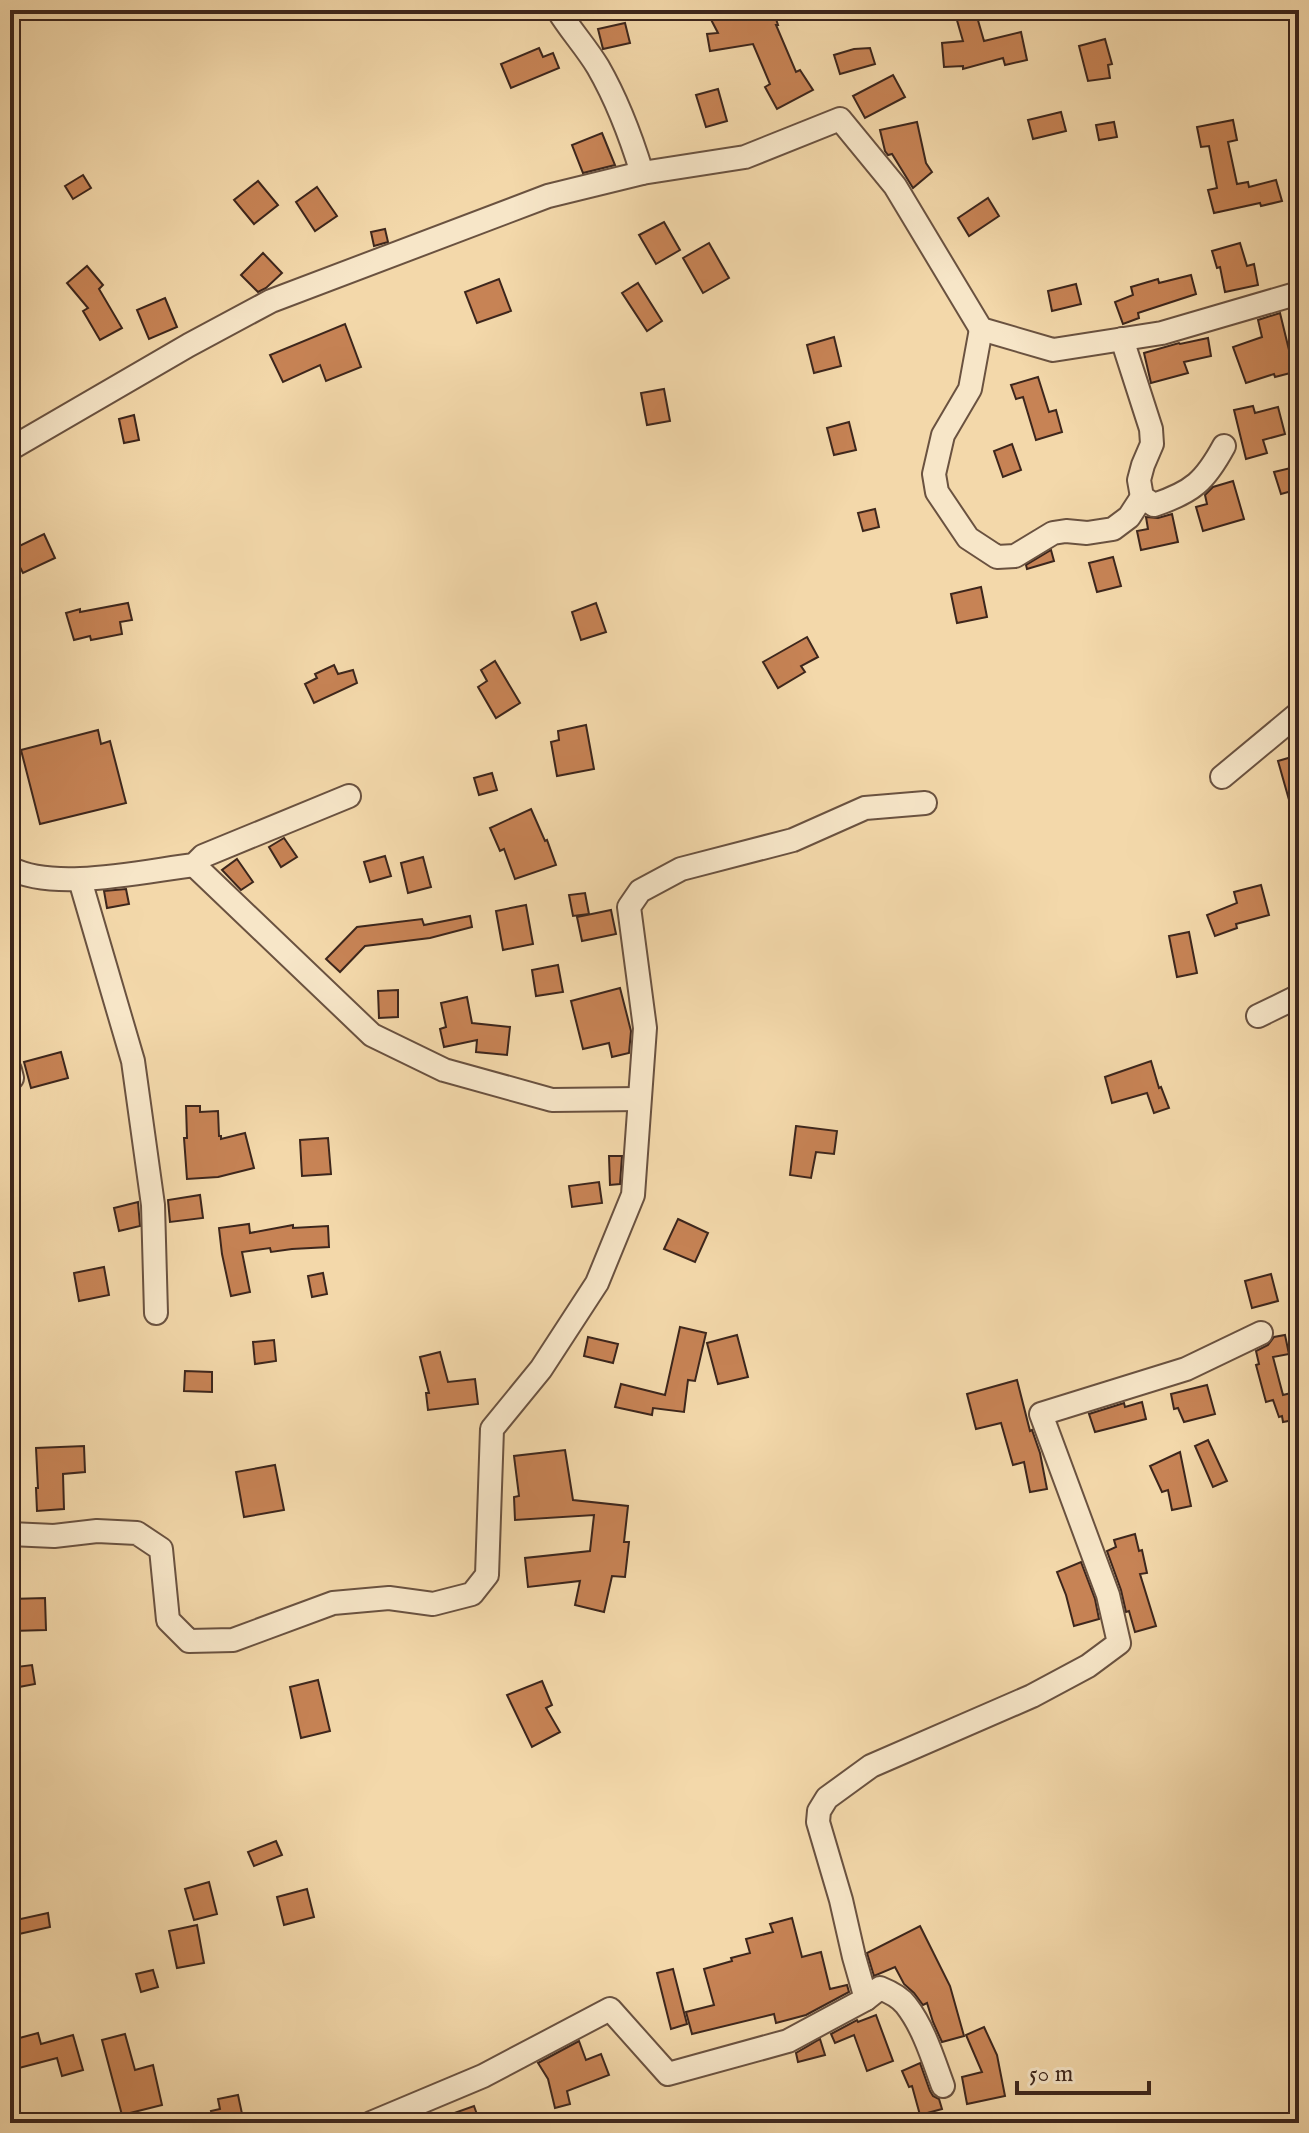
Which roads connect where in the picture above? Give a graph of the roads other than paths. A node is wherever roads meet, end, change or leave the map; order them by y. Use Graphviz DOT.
graph roads {
  1 [pos="558,10"];
  2 [pos="642,173"];
  3 [pos="1299,293"];
  4 [pos="981,329"];
  5 [pos="1122,339"];
  6 [pos="1224,446"];
  7 [pos="10,449"];
  8 [pos="1142,497"];
  9 [pos="1299,713"];
  10 [pos="1222,777"];
  11 [pos="349,796"];
  12 [pos="925,803"];
  13 [pos="194,865"];
  14 [pos="10,868"];
  15 [pos="80,880"];
  16 [pos="1299,996"];
  17 [pos="1258,1016"];
  18 [pos="639,1099"];
  19 [pos="156,1313"];
  20 [pos="1261,1333"];
  21 [pos="10,1534"];
  22 [pos="866,1999"];
  23 [pos="943,2086"];
  24 [pos="371,2123"];
  1 -- 2 [label="street"];
  2 -- 4 [label="street"];
  2 -- 7 [label="street"];
  3 -- 5 [label="street"];
  4 -- 5 [label="street"];
  4 -- 8 [label="street"];
  5 -- 8 [label="street"];
  6 -- 8 [label="street"];
  9 -- 10 [label="street"];
  11 -- 13 [label="street"];
  12 -- 18 [label="street"];
  13 -- 15 [label="street"];
  13 -- 18 [label="street"];
  14 -- 15 [label="street"];
  15 -- 19 [label="street"];
  16 -- 17 [label="street"];
  18 -- 21 [label="street"];
  20 -- 22 [label="street"];
  22 -- 23 [label="street"];
  22 -- 24 [label="street"];
}
